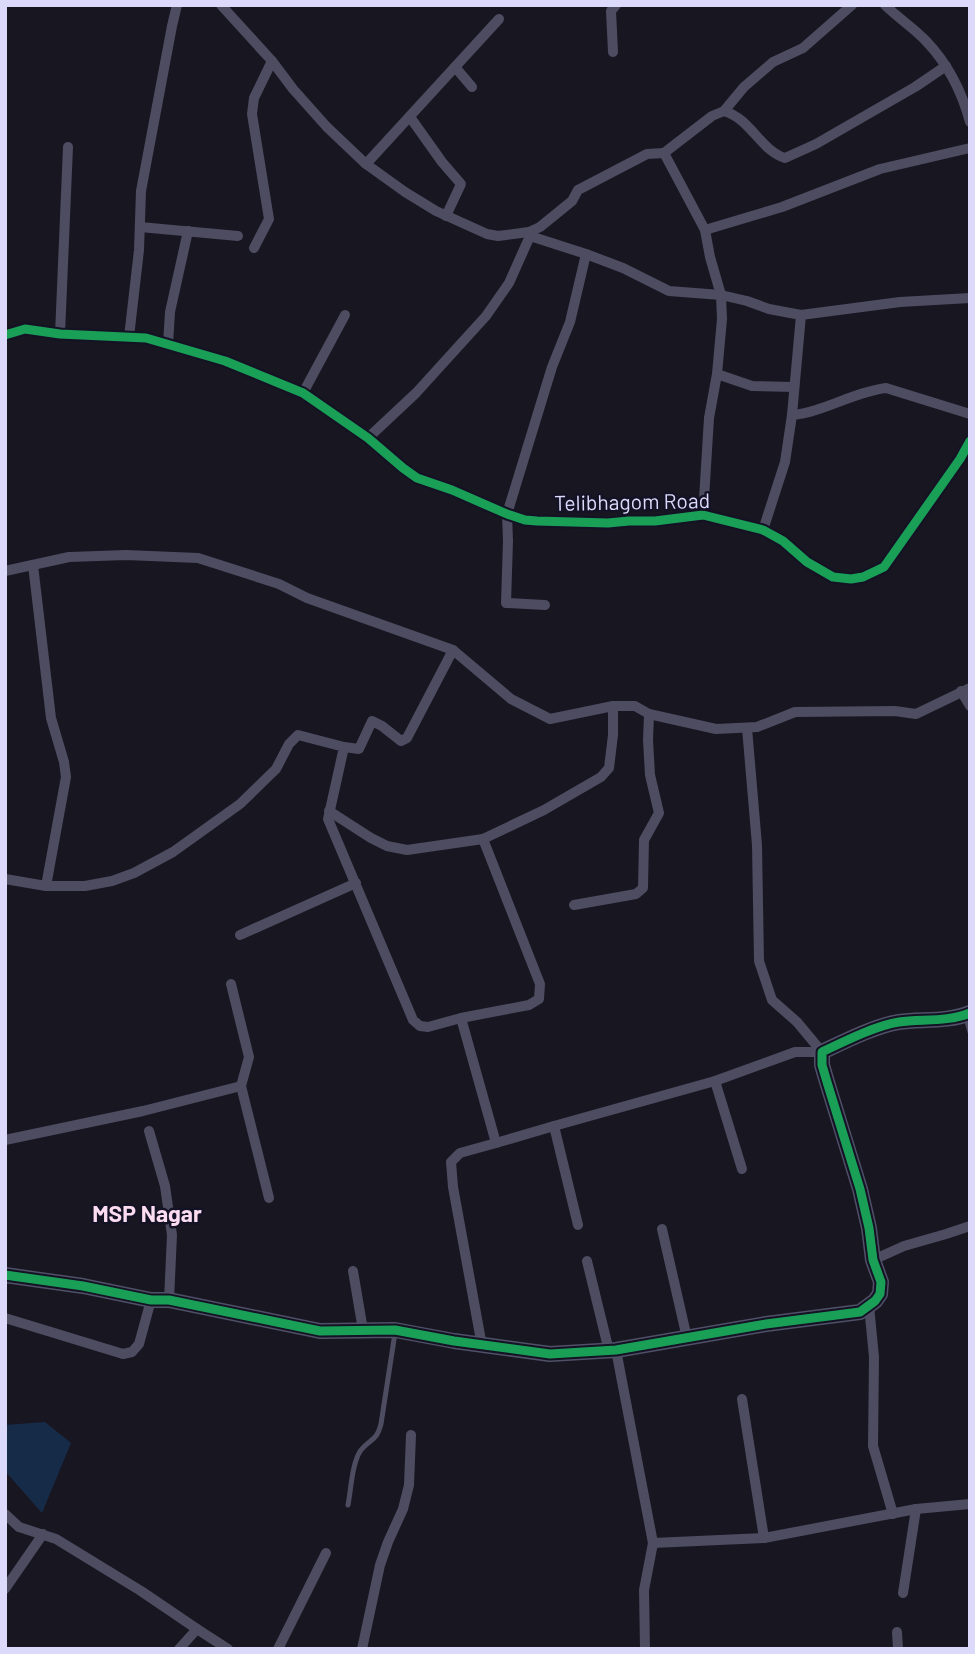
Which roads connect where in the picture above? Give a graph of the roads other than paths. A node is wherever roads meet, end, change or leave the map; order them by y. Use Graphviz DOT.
graph roads {
  1 [pos="177,5"];
  2 [pos="221,5"];
  3 [pos="616,5"];
  4 [pos="852,5"];
  5 [pos="885,5"];
  6 [pos="499,19"];
  7 [pos="613,52"];
  8 [pos="272,61"];
  9 [pos="946,66"];
  10 [pos="455,67"];
  11 [pos="472,86"];
  12 [pos="967,102"];
  13 [pos="724,111"];
  14 [pos="410,117"];
  15 [pos="970,122"];
  16 [pos="68,147"];
  17 [pos="970,148"];
  18 [pos="664,153"];
  19 [pos="366,164"];
  20 [pos="446,216"];
  21 [pos="140,227"];
  22 [pos="188,230"];
  23 [pos="705,230"];
  24 [pos="529,234"];
  25 [pos="238,236"];
  26 [pos="254,247"];
  27 [pos="586,254"];
  28 [pos="722,295"];
  29 [pos="970,298"];
  30 [pos="345,315"];
  31 [pos="801,315"];
  32 [pos="60,334"];
  33 [pos="5,335"];
  34 [pos="129,337"];
  35 [pos="168,344"];
  36 [pos="717,374"];
  37 [pos="794,387"];
  38 [pos="303,393"];
  39 [pos="970,414"];
  40 [pos="792,415"];
  41 [pos="368,438"];
  42 [pos="970,441"];
  43 [pos="965,463"];
  44 [pos="507,514"];
  45 [pos="703,515"];
  46 [pos="763,530"];
  47 [pos="33,565"];
  48 [pos="5,571"];
  49 [pos="545,604"];
  50 [pos="453,650"];
  51 [pos="965,690"];
  52 [pos="612,706"];
  53 [pos="970,706"];
  54 [pos="649,714"];
  55 [pos="747,728"];
  56 [pos="344,747"];
  57 [pos="329,811"];
  58 [pos="483,839"];
  59 [pos="5,879"];
  60 [pos="356,883"];
  61 [pos="46,886"];
  62 [pos="573,905"];
  63 [pos="240,935"];
  64 [pos="232,984"];
  65 [pos="968,1014"];
  66 [pos="461,1018"];
  67 [pos="970,1032"];
  68 [pos="822,1052"];
  69 [pos="715,1081"];
  70 [pos="241,1086"];
  71 [pos="554,1126"];
  72 [pos="149,1131"];
  73 [pos="5,1140"];
  74 [pos="496,1143"];
  75 [pos="742,1169"];
  76 [pos="269,1198"];
  77 [pos="578,1225"];
  78 [pos="970,1226"];
  79 [pos="662,1229"];
  80 [pos="873,1260"];
  81 [pos="587,1261"];
  82 [pos="353,1271"];
  83 [pos="5,1275"];
  84 [pos="151,1300"];
  85 [pos="169,1300"];
  86 [pos="869,1306"];
  87 [pos="5,1318"];
  88 [pos="395,1329"];
  89 [pos="363,1330"];
  90 [pos="687,1338"];
  91 [pos="482,1346"];
  92 [pos="612,1350"];
  93 [pos="742,1399"];
  94 [pos="411,1436"];
  95 [pos="970,1504"];
  96 [pos="348,1505"];
  97 [pos="916,1509"];
  98 [pos="5,1514"];
  99 [pos="893,1514"];
  100 [pos="43,1534"];
  101 [pos="764,1538"];
  102 [pos="653,1543"];
  103 [pos="326,1553"];
  104 [pos="5,1589"];
  105 [pos="903,1593"];
  106 [pos="197,1629"];
  107 [pos="897,1632"];
  108 [pos="179,1649"];
  109 [pos="228,1649"];
  110 [pos="278,1649"];
  111 [pos="362,1649"];
  112 [pos="645,1649"];
  113 [pos="898,1649"];
  1 -- 21 [label="street"];
  2 -- 8 [label="street"];
  3 -- 7 [label="street"];
  4 -- 13 [label="street"];
  5 -- 9 [label="street"];
  6 -- 10 [label="street"];
  8 -- 19 [label="street"];
  8 -- 26 [label="street"];
  9 -- 12 [label="street"];
  9 -- 13 [label="street"];
  10 -- 11 [label="street"];
  10 -- 14 [label="street"];
  12 -- 15 [label="street"];
  13 -- 18 [label="street"];
  14 -- 19 [label="street"];
  14 -- 20 [label="street"];
  16 -- 32 [label="street"];
  17 -- 23 [label="street"];
  18 -- 23 [label="street"];
  18 -- 24 [label="street"];
  19 -- 20 [label="street"];
  20 -- 24 [label="street"];
  21 -- 22 [label="street"];
  21 -- 34 [label="street"];
  22 -- 25 [label="street"];
  22 -- 35 [label="street"];
  23 -- 28 [label="street"];
  24 -- 27 [label="street"];
  24 -- 41 [label="street"];
  27 -- 28 [label="street"];
  27 -- 44 [label="street"];
  28 -- 31 [label="street"];
  28 -- 36 [label="street"];
  29 -- 31 [label="street"];
  30 -- 38 [label="street"];
  31 -- 37 [label="street"];
  32 -- 33 [label="street, Telibhagom Road"];
  32 -- 34 [label="street, Telibhagom Road"];
  34 -- 35 [label="street, Telibhagom Road"];
  35 -- 38 [label="street, Telibhagom Road"];
  36 -- 37 [label="street"];
  36 -- 45 [label="street"];
  37 -- 40 [label="street"];
  38 -- 41 [label="street, Telibhagom Road"];
  39 -- 40 [label="street"];
  40 -- 46 [label="street"];
  41 -- 44 [label="street, Telibhagom Road"];
  42 -- 43 [label="street, Telibhagom Road"];
  43 -- 46 [label="street, Telibhagom Road"];
  44 -- 45 [label="street, Telibhagom Road"];
  44 -- 49 [label="street"];
  45 -- 46 [label="street, Telibhagom Road"];
  47 -- 48 [label="street"];
  47 -- 50 [label="street"];
  47 -- 61 [label="street"];
  50 -- 52 [label="street"];
  50 -- 56 [label="street"];
  51 -- 53 [label="street"];
  51 -- 55 [label="street"];
  52 -- 54 [label="street"];
  52 -- 58 [label="street"];
  54 -- 55 [label="street"];
  54 -- 62 [label="street"];
  55 -- 68 [label="street"];
  56 -- 57 [label="street"];
  56 -- 61 [label="street"];
  57 -- 58 [label="street"];
  57 -- 60 [label="street"];
  58 -- 66 [label="street"];
  59 -- 61 [label="street"];
  60 -- 63 [label="street"];
  60 -- 66 [label="street"];
  64 -- 70 [label="street"];
  65 -- 67 [label="lane"];
  65 -- 68 [label="street"];
  66 -- 74 [label="street"];
  68 -- 69 [label="street"];
  68 -- 80 [label="street"];
  69 -- 71 [label="street"];
  69 -- 75 [label="street"];
  70 -- 73 [label="street"];
  70 -- 76 [label="street"];
  71 -- 74 [label="street"];
  71 -- 77 [label="street"];
  72 -- 85 [label="street"];
  74 -- 91 [label="street"];
  78 -- 80 [label="street"];
  79 -- 90 [label="street"];
  80 -- 86 [label="street"];
  81 -- 92 [label="street"];
  82 -- 89 [label="street"];
  83 -- 84 [label="street"];
  84 -- 85 [label="street"];
  84 -- 87 [label="street"];
  85 -- 89 [label="street"];
  86 -- 90 [label="street"];
  86 -- 99 [label="street"];
  88 -- 89 [label="street"];
  88 -- 91 [label="street"];
  88 -- 96 [label="lane"];
  90 -- 92 [label="street"];
  91 -- 92 [label="street"];
  92 -- 102 [label="street"];
  93 -- 101 [label="street"];
  94 -- 111 [label="street"];
  95 -- 97 [label="street"];
  97 -- 99 [label="street"];
  97 -- 105 [label="street"];
  98 -- 100 [label="street"];
  99 -- 101 [label="street"];
  100 -- 104 [label="street"];
  100 -- 106 [label="street"];
  101 -- 102 [label="street"];
  102 -- 112 [label="street"];
  103 -- 110 [label="street"];
  106 -- 108 [label="street"];
  106 -- 109 [label="street"];
  107 -- 113 [label="street"];
}
